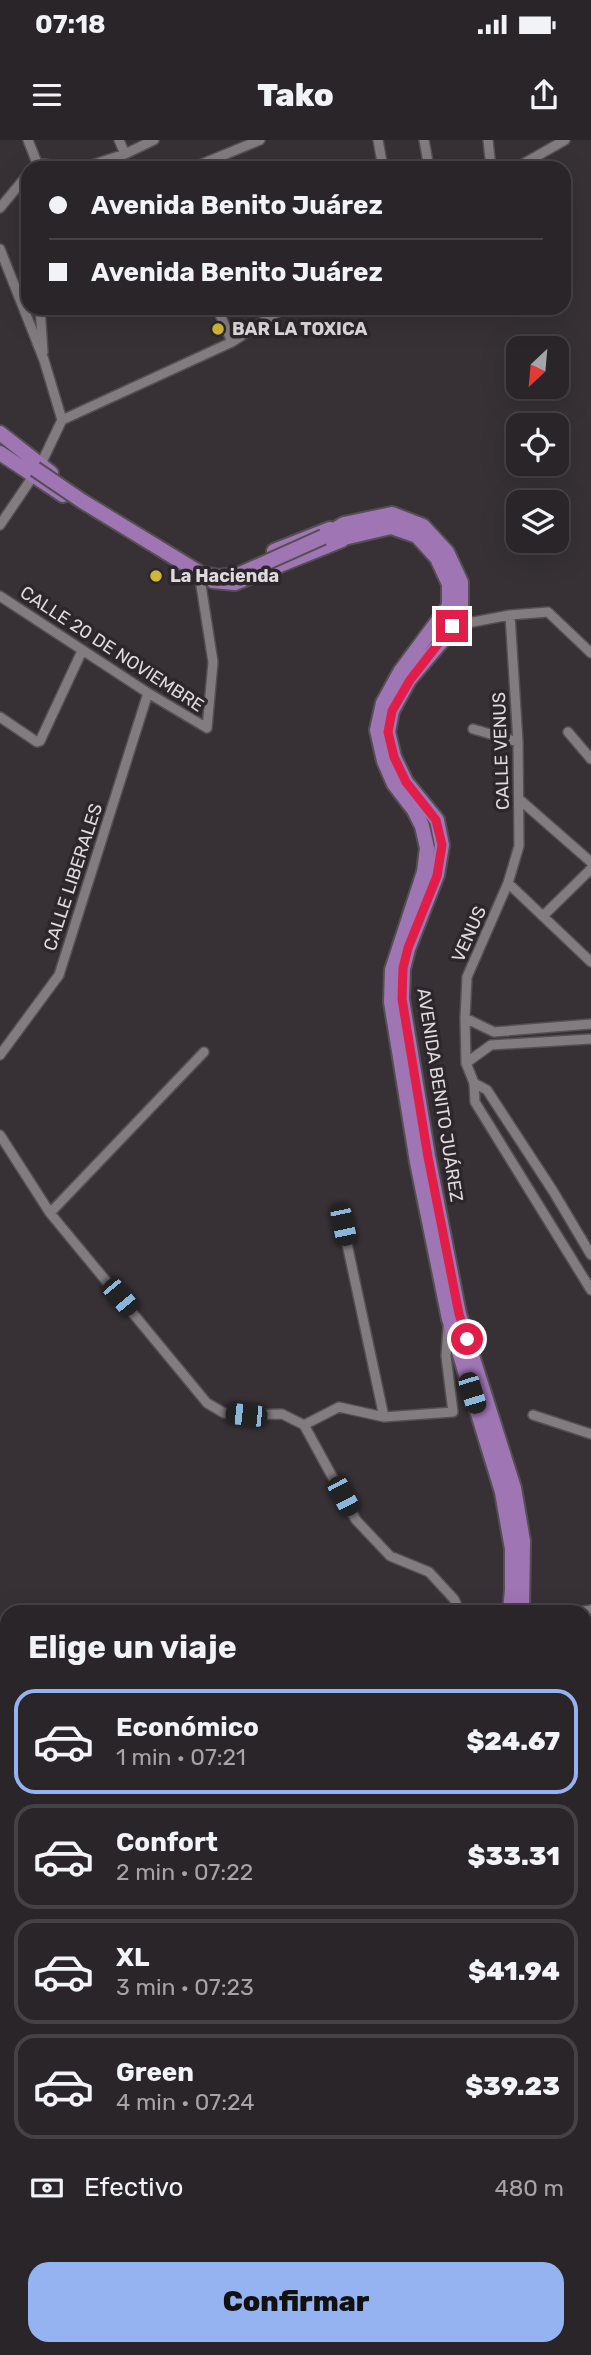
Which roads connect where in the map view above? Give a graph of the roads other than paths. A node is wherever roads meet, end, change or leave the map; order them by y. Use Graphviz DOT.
graph roads {
  1 [pos="28,140"];
  2 [pos="118,140"];
  3 [pos="154,140"];
  4 [pos="260,140"];
  5 [pos="378,140"];
  6 [pos="424,140"];
  7 [pos="488,140"];
  8 [pos="562,141"];
  9 [pos="125,154"];
  10 [pos="34,161"];
  11 [pos="104,161"];
  12 [pos="209,161"];
  13 [pos="382,161"];
  14 [pos="428,161"];
  15 [pos="490,161"];
  16 [pos="528,161"];
  17 [pos="21,182"];
  18 [pos="0,208"];
  19 [pos="0,249"];
  20 [pos="21,302"];
  21 [pos="26,315"];
  22 [pos="41,315"];
  23 [pos="220,315"];
  24 [pos="273,315"];
  25 [pos="232,341"];
  26 [pos="44,360"];
  27 [pos="62,420"];
  28 [pos="0,433"];
  29 [pos="0,443"];
  30 [pos="0,453"];
  31 [pos="36,471"];
  32 [pos="0,525"];
  33 [pos="346,530"];
  34 [pos="200,579"];
  35 [pos="0,596"];
  36 [pos="510,615"];
  37 [pos="445,624"];
  38 [pos="82,651"];
  39 [pos="591,653"];
  40 [pos="148,693"];
  41 [pos="0,717"];
  42 [pos="473,729"];
  43 [pos="568,732"];
  44 [pos="518,742"];
  45 [pos="591,759"];
  46 [pos="519,799"];
  47 [pos="591,862"];
  48 [pos="591,869"];
  49 [pos="508,883"];
  50 [pos="544,915"];
  51 [pos="591,962"];
  52 [pos="465,1018"];
  53 [pos="591,1024"];
  54 [pos="492,1031"];
  55 [pos="591,1039"];
  56 [pos="491,1045"];
  57 [pos="204,1052"];
  58 [pos="0,1055"];
  59 [pos="466,1063"];
  60 [pos="474,1083"];
  61 [pos="0,1135"];
  62 [pos="50,1213"];
  63 [pos="343,1225"];
  64 [pos="591,1255"];
  65 [pos="591,1290"];
  66 [pos="449,1318"];
  67 [pos="533,1415"];
  68 [pos="384,1417"];
  69 [pos="304,1424"];
  70 [pos="591,1434"];
  71 [pos="457,1605"];
  72 [pos="511,1605"];
  73 [pos="522,1605"];
  1 -- 10 [label="street"];
  2 -- 9 [label="street"];
  3 -- 9 [label="street"];
  4 -- 12 [label="street"];
  5 -- 13 [label="street"];
  6 -- 14 [label="street"];
  7 -- 15 [label="street"];
  8 -- 16 [label="street"];
  9 -- 11 [label="street"];
  17 -- 18 [label="street"];
  19 -- 20 [label="street"];
  21 -- 26 [label="street"];
  22 -- 26 [label="street"];
  23 -- 25 [label="street"];
  24 -- 25 [label="street"];
  25 -- 27 [label="street"];
  26 -- 27 [label="street"];
  27 -- 31 [label="street"];
  28 -- 31 [label="main road"];
  29 -- 33 [label="main road, AVENIDA BENITO JUÁREZ, bridge"];
  30 -- 31 [label="main road"];
  31 -- 32 [label="street"];
  31 -- 33 [label="main road"];
  31 -- 34 [label="main road"];
  33 -- 34 [label="main road"];
  33 -- 37 [label="main road, AVENIDA BENITO JUÁREZ"];
  34 -- 40 [label="street, CALLE 20 DE NOVIEMBRE"];
  35 -- 38 [label="street, CALLE 20 DE NOVIEMBRE"];
  36 -- 37 [label="street"];
  36 -- 39 [label="street"];
  36 -- 44 [label="street, CALLE VENUS"];
  37 -- 66 [label="main road, AVENIDA BENITO JUÁREZ"];
  37 -- 73 [label="main road, AVENIDA BENITO JUÁREZ"];
  38 -- 40 [label="street, CALLE 20 DE NOVIEMBRE"];
  38 -- 41 [label="street"];
  40 -- 58 [label="street, CALLE LIBERALES"];
  42 -- 44 [label="street"];
  43 -- 45 [label="street"];
  44 -- 46 [label="street, CALLE VENUS"];
  46 -- 47 [label="street"];
  46 -- 49 [label="street, CALLE VENUS"];
  48 -- 50 [label="street"];
  49 -- 50 [label="street"];
  49 -- 52 [label="street, VENUS"];
  50 -- 51 [label="street"];
  52 -- 54 [label="street"];
  52 -- 59 [label="street, VENUS"];
  53 -- 54 [label="street"];
  54 -- 56 [label="street"];
  55 -- 56 [label="street"];
  56 -- 59 [label="street"];
  57 -- 62 [label="street"];
  59 -- 60 [label="street, VENUS"];
  60 -- 64 [label="street"];
  60 -- 65 [label="street, VENUS"];
  61 -- 62 [label="street"];
  62 -- 69 [label="street"];
  63 -- 68 [label="street"];
  66 -- 68 [label="street"];
  66 -- 72 [label="main road, AVENIDA BENITO JUÁREZ"];
  67 -- 70 [label="street"];
  68 -- 69 [label="street"];
  69 -- 71 [label="street"];
}
